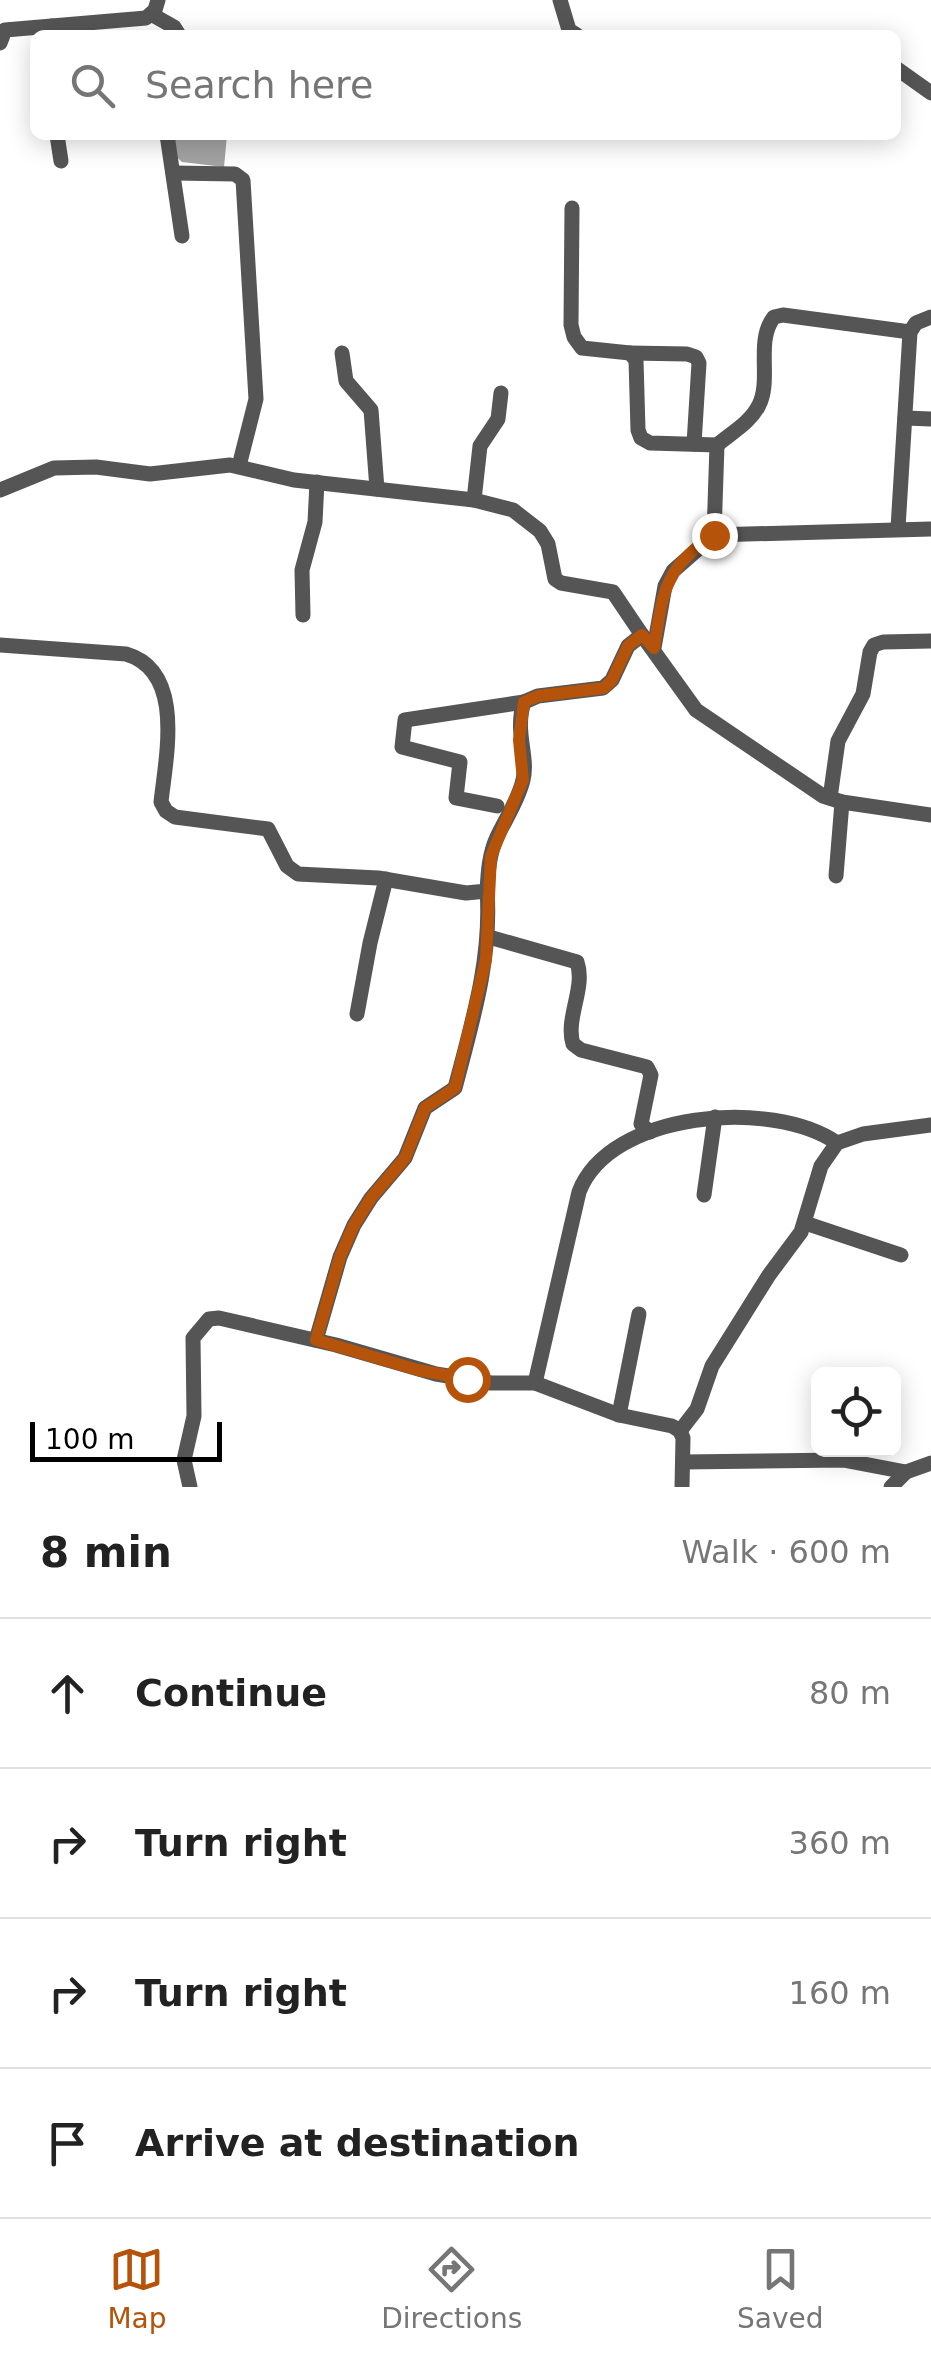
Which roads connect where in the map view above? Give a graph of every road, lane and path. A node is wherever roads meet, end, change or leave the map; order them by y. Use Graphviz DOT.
graph roads {
  1 [pos="560,0"];
  2 [pos="154,7"];
  3 [pos="57,30"];
  4 [pos="176,30"];
  5 [pos="568,30"];
  6 [pos="30,31"];
  7 [pos="0,43"];
  8 [pos="901,72"];
  9 [pos="931,93"];
  10 [pos="58,140"];
  11 [pos="168,140"];
  12 [pos="61,161"];
  13 [pos="173,173"];
  14 [pos="572,208"];
  15 [pos="182,236"];
  16 [pos="931,317"];
  17 [pos="910,332"];
  18 [pos="630,353"];
  19 [pos="342,354"];
  20 [pos="500,393"];
  21 [pos="905,418"];
  22 [pos="931,420"];
  23 [pos="694,444"];
  24 [pos="717,445"];
  25 [pos="239,466"];
  26 [pos="317,482"];
  27 [pos="377,489"];
  28 [pos="0,490"];
  29 [pos="474,500"];
  30 [pos="898,528"];
  31 [pos="931,530"];
  32 [pos="714,535"];
  33 [pos="304,615"];
  34 [pos="642,635"];
  35 [pos="931,641"];
  36 [pos="0,646"];
  37 [pos="654,648"];
  38 [pos="524,702"];
  39 [pos="836,800"];
  40 [pos="497,806"];
  41 [pos="931,815"];
  42 [pos="836,876"];
  43 [pos="386,879"];
  44 [pos="487,891"];
  45 [pos="489,937"];
  46 [pos="357,1014"];
  47 [pos="714,1118"];
  48 [pos="931,1125"];
  49 [pos="650,1132"];
  50 [pos="836,1143"];
  51 [pos="704,1195"];
  52 [pos="805,1223"];
  53 [pos="902,1255"];
  54 [pos="639,1314"];
  55 [pos="316,1340"];
  56 [pos="535,1383"];
  57 [pos="619,1415"];
  58 [pos="680,1430"];
  59 [pos="682,1462"];
  60 [pos="931,1463"];
  61 [pos="906,1472"];
  62 [pos="190,1487"];
  63 [pos="682,1487"];
  64 [pos="891,1487"];
  1 -- 5 [label="street"];
  2 -- 3 [label="street"];
  2 -- 4 [label="street"];
  6 -- 7 [label="street"];
  8 -- 9 [label="street"];
  10 -- 12 [label="street"];
  11 -- 13 [label="street"];
  13 -- 15 [label="street"];
  13 -- 25 [label="street"];
  14 -- 18 [label="street"];
  16 -- 17 [label="street"];
  17 -- 21 [label="street"];
  17 -- 24 [label="street"];
  18 -- 23 [label="street"];
  18 -- 23 [label="street"];
  19 -- 27 [label="street"];
  20 -- 29 [label="street"];
  21 -- 22 [label="street"];
  21 -- 30 [label="street"];
  23 -- 24 [label="street"];
  24 -- 32 [label="street"];
  25 -- 26 [label="street"];
  25 -- 28 [label="street"];
  26 -- 27 [label="street"];
  26 -- 33 [label="street"];
  27 -- 29 [label="street"];
  29 -- 34 [label="street"];
  30 -- 31 [label="street"];
  30 -- 32 [label="street"];
  32 -- 37 [label="street"];
  34 -- 37 [label="street"];
  34 -- 38 [label="street"];
  35 -- 39 [label="street"];
  36 -- 43 [label="street"];
  37 -- 39 [label="street"];
  38 -- 40 [label="street"];
  38 -- 44 [label="street"];
  39 -- 41 [label="street"];
  39 -- 42 [label="street"];
  43 -- 44 [label="street"];
  43 -- 46 [label="street"];
  44 -- 45 [label="street"];
  45 -- 49 [label="street"];
  45 -- 55 [label="street"];
  47 -- 49 [label="street"];
  47 -- 50 [label="street"];
  47 -- 51 [label="street"];
  48 -- 50 [label="street"];
  49 -- 56 [label="street"];
  50 -- 52 [label="street"];
  52 -- 53 [label="street"];
  52 -- 58 [label="street"];
  54 -- 57 [label="street"];
  55 -- 56 [label="street"];
  55 -- 62 [label="street"];
  56 -- 57 [label="street"];
  57 -- 58 [label="street"];
  58 -- 59 [label="street"];
  59 -- 61 [label="street"];
  59 -- 63 [label="street"];
  60 -- 61 [label="street"];
  61 -- 64 [label="street"];
}
